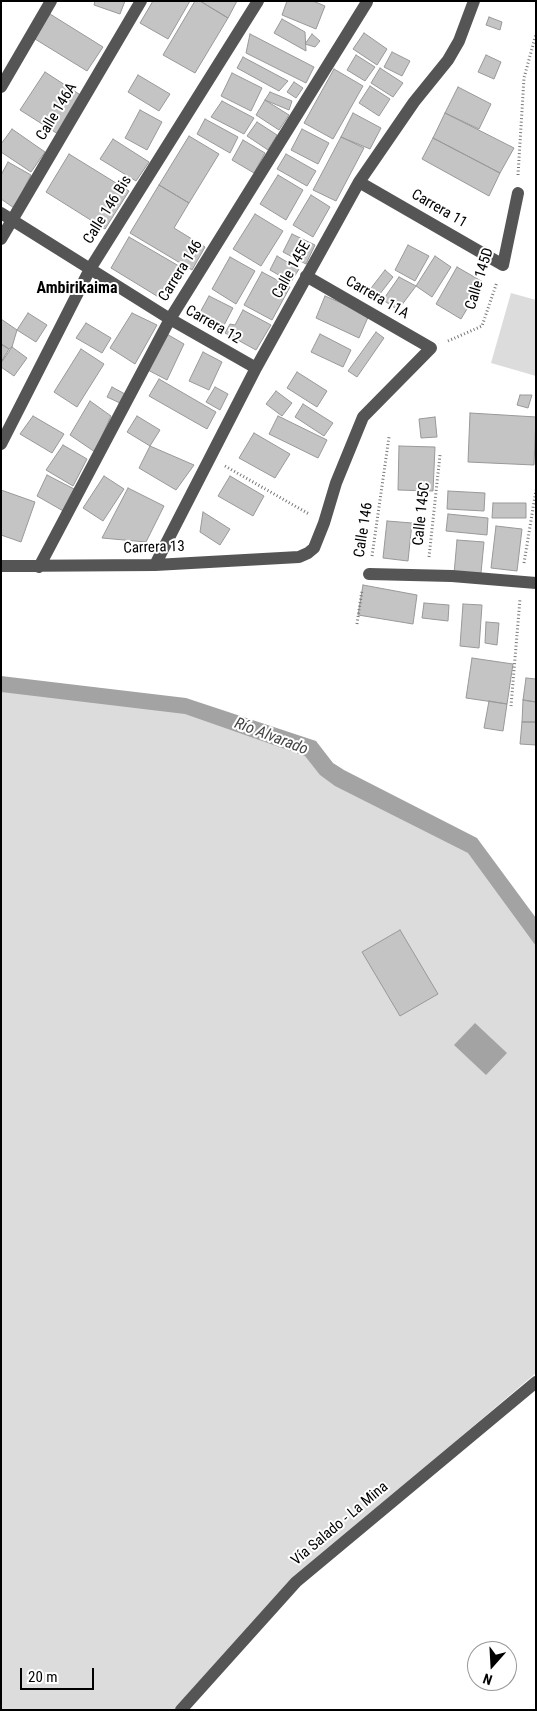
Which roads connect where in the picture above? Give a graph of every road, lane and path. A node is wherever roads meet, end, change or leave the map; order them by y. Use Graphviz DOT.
graph roads {
  1 [pos="51,1"];
  2 [pos="142,1"];
  3 [pos="258,1"];
  4 [pos="474,1"];
  5 [pos="367,2"];
  6 [pos="536,34"];
  7 [pos="1,87"];
  8 [pos="359,182"];
  9 [pos="518,193"];
  10 [pos="6,217"];
  11 [pos="1,239"];
  12 [pos="503,265"];
  13 [pos="90,269"];
  14 [pos="306,276"];
  15 [pos="170,319"];
  16 [pos="431,348"];
  17 [pos="256,368"];
  18 [pos="389,437"];
  19 [pos="1,444"];
  20 [pos="440,455"];
  21 [pos="209,457"];
  22 [pos="324,523"];
  23 [pos="155,565"];
  24 [pos="1,566"];
  25 [pos="39,567"];
  26 [pos="369,574"];
  27 [pos="427,575"];
  28 [pos="536,583"];
  29 [pos="357,624"];
  30 [pos="536,1382"];
  31 [pos="181,1710"];
  1 -- 7 [label="street"];
  2 -- 10 [label="street, Calle 146A"];
  3 -- 13 [label="street, Calle 146 Bis"];
  4 -- 8 [label="street, Calle 145E"];
  5 -- 15 [label="street, Carrera 146"];
  6 -- 9 [label="path"];
  8 -- 12 [label="street, Carrera 11"];
  8 -- 14 [label="street, Calle 145E"];
  9 -- 12 [label="street, Calle 145D"];
  10 -- 11 [label="street, Calle 146A"];
  10 -- 13 [label="street, Carrera 12"];
  12 -- 16 [label="path, Calle 145D"];
  13 -- 15 [label="street, Carrera 12"];
  13 -- 19 [label="street, Calle 146 Bis"];
  14 -- 16 [label="street, Carrera 11A"];
  14 -- 17 [label="street, Calle 145E"];
  15 -- 17 [label="street, Carrera 12"];
  15 -- 25 [label="street, Carrera 146"];
  16 -- 22 [label="street"];
  17 -- 21 [label="street, Calle 145E"];
  18 -- 26 [label="path, Calle 146"];
  20 -- 27 [label="path, Calle 145C"];
  21 -- 22 [label="path"];
  21 -- 23 [label="street, Calle 145E"];
  22 -- 23 [label="street, Carrera 13"];
  23 -- 25 [label="street, Carrera 13"];
  24 -- 25 [label="street, Carrera 13"];
  26 -- 27 [label="street"];
  26 -- 29 [label="path, Calle 146"];
  27 -- 28 [label="street"];
  30 -- 31 [label="street, Vía Salado - La Mina"];
}
